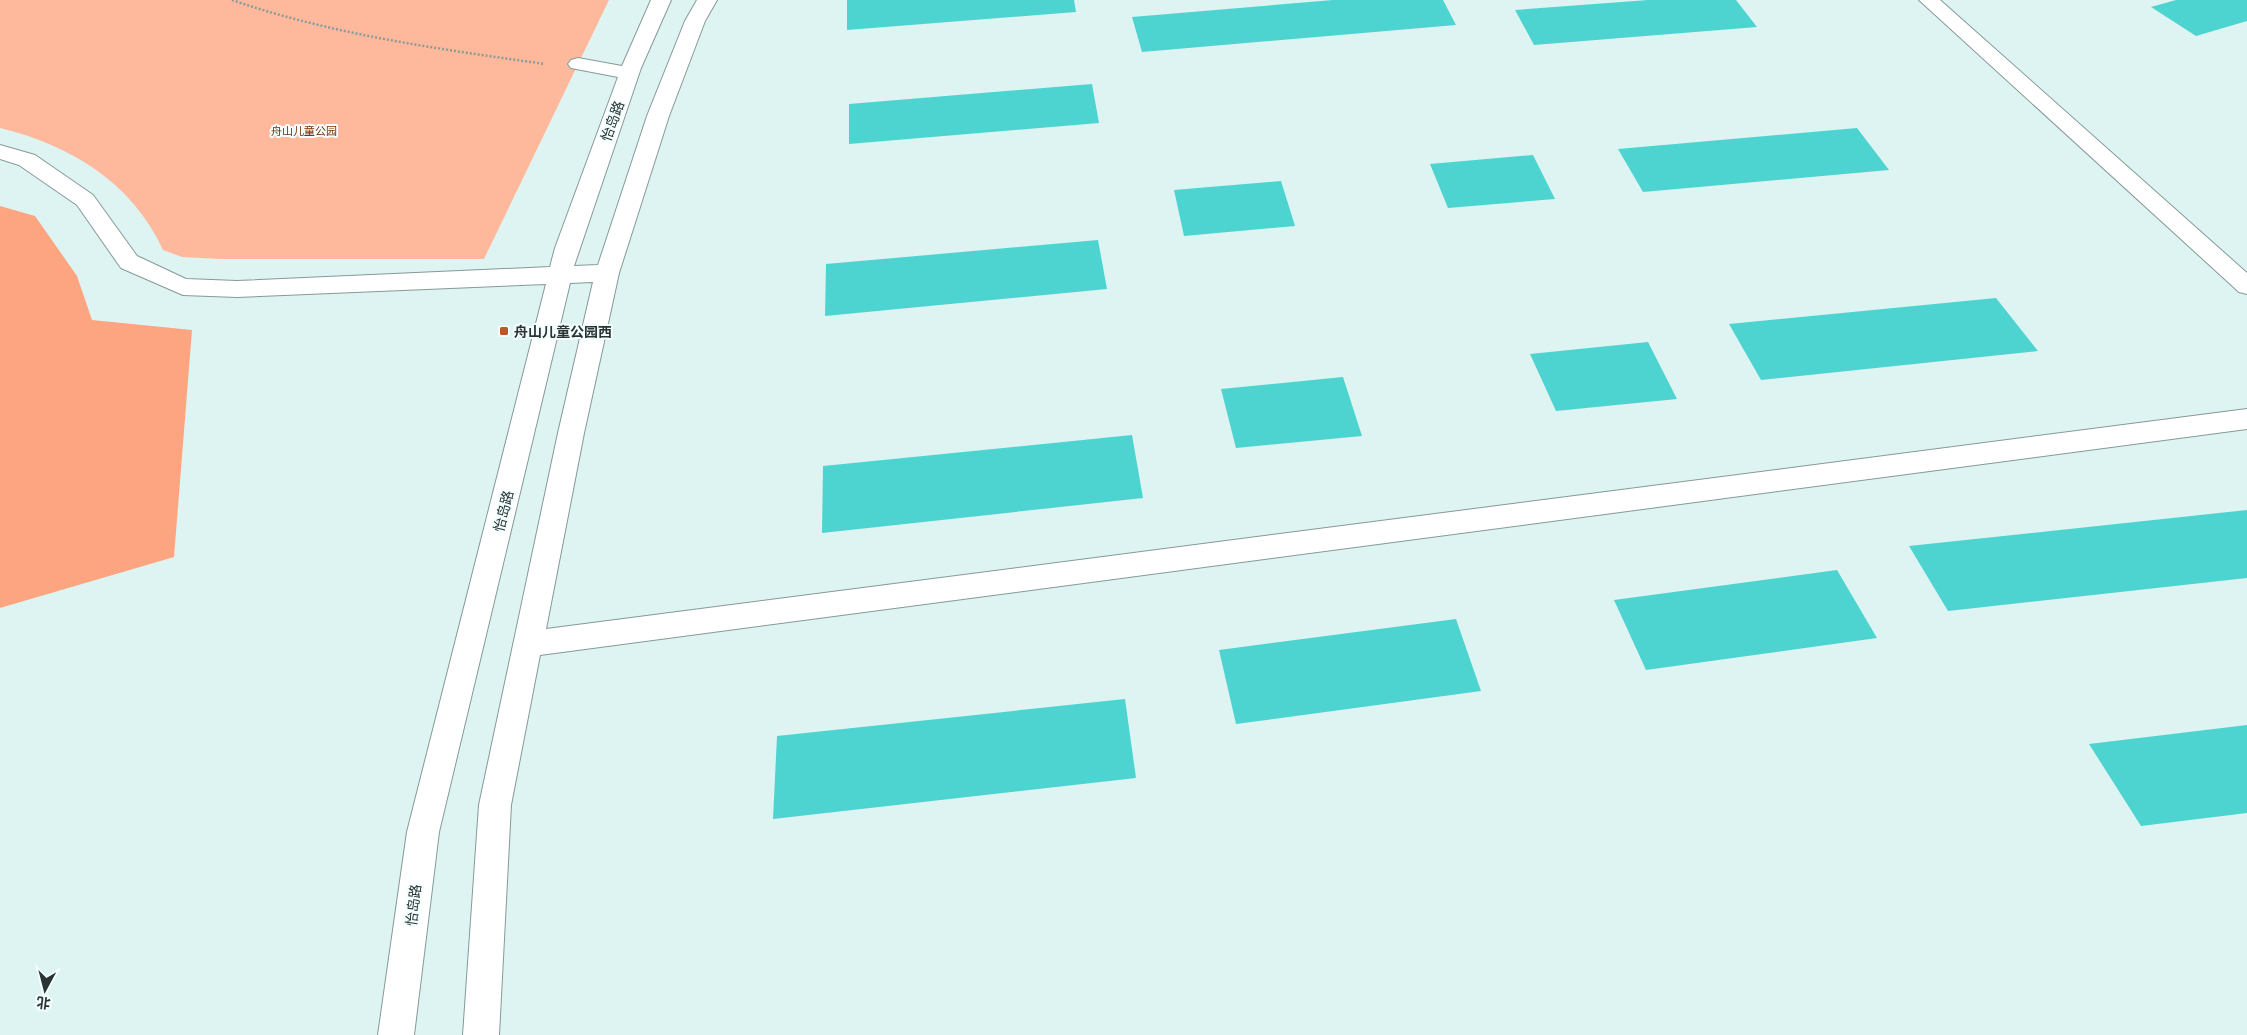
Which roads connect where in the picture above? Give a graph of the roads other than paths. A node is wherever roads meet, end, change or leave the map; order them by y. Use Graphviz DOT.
graph roads {
  1 [pos="661,0"];
  2 [pos="706,0"];
  3 [pos="1929,0"];
  4 [pos="578,64"];
  5 [pos="629,74"];
  6 [pos="0,152"];
  7 [pos="607,273"];
  8 [pos="560,276"];
  9 [pos="2247,286"];
  10 [pos="2247,419"];
  11 [pos="528,644"];
  12 [pos="396,1035"];
  13 [pos="481,1035"];
  1 -- 5 [label="street, 怡岛路"];
  2 -- 7 [label="street"];
  3 -- 9 [label="street"];
  4 -- 5 [label="street"];
  5 -- 8 [label="street, 怡岛路"];
  6 -- 8 [label="street"];
  7 -- 8 [label="street"];
  7 -- 11 [label="street"];
  8 -- 12 [label="street, 怡岛路"];
  10 -- 11 [label="street"];
  11 -- 13 [label="street"];
}
